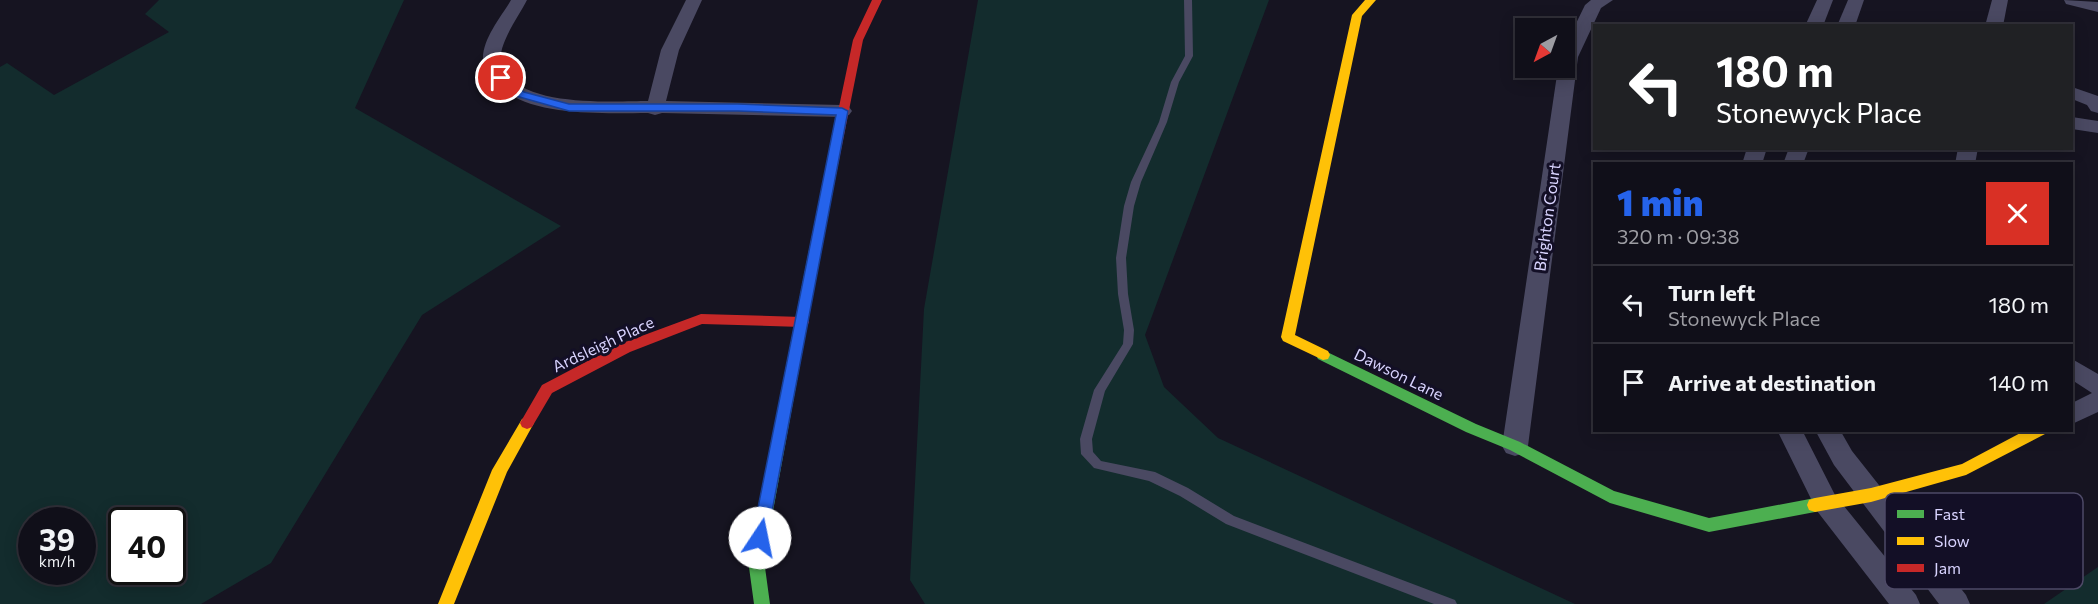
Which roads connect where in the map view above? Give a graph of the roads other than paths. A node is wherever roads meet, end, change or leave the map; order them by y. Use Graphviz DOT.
graph roads {
  1 [pos="519,0"];
  2 [pos="694,0"];
  3 [pos="877,0"];
  4 [pos="1188,0"];
  5 [pos="1371,0"];
  6 [pos="1605,0"];
  7 [pos="1825,0"];
  8 [pos="1856,0"];
  9 [pos="2000,0"];
  10 [pos="2072,0"];
  11 [pos="2098,7"];
  12 [pos="1815,24"];
  13 [pos="1847,24"];
  14 [pos="1995,24"];
  15 [pos="2073,93"];
  16 [pos="2098,107"];
  17 [pos="655,109"];
  18 [pos="842,111"];
  19 [pos="2073,123"];
  20 [pos="2098,127"];
  21 [pos="802,322"];
  22 [pos="2073,369"];
  23 [pos="2098,386"];
  24 [pos="2098,401"];
  25 [pos="2073,414"];
  26 [pos="1790,432"];
  27 [pos="1828,432"];
  28 [pos="2036,432"];
  29 [pos="1515,446"];
  30 [pos="1871,495"];
  31 [pos="1826,503"];
  32 [pos="1885,513"];
  33 [pos="1885,577"];
  34 [pos="1894,589"];
  35 [pos="1944,589"];
  36 [pos="446,604"];
  37 [pos="762,604"];
  38 [pos="1450,604"];
  39 [pos="1906,604"];
  40 [pos="1956,604"];
  1 -- 17 [label="street"];
  2 -- 17 [label="street"];
  3 -- 18 [label="street"];
  4 -- 38 [label="lane"];
  5 -- 29 [label="street, Dawson Lane"];
  6 -- 29 [label="street, Brighton Court"];
  7 -- 12 [label="street"];
  8 -- 13 [label="street"];
  9 -- 14 [label="street"];
  10 -- 11 [label="street"];
  15 -- 16 [label="street"];
  17 -- 18 [label="street"];
  18 -- 21 [label="street"];
  19 -- 20 [label="street"];
  21 -- 36 [label="street, Ardsleigh Place"];
  21 -- 37 [label="street"];
  22 -- 23 [label="street"];
  24 -- 25 [label="street"];
  26 -- 31 [label="street"];
  27 -- 30 [label="street"];
  28 -- 30 [label="street, Dawson Lane"];
  29 -- 31 [label="street, Dawson Lane"];
  30 -- 31 [label="street, Dawson Lane"];
  30 -- 32 [label="street"];
  31 -- 33 [label="street"];
  34 -- 39 [label="street"];
  35 -- 40 [label="street"];
}
